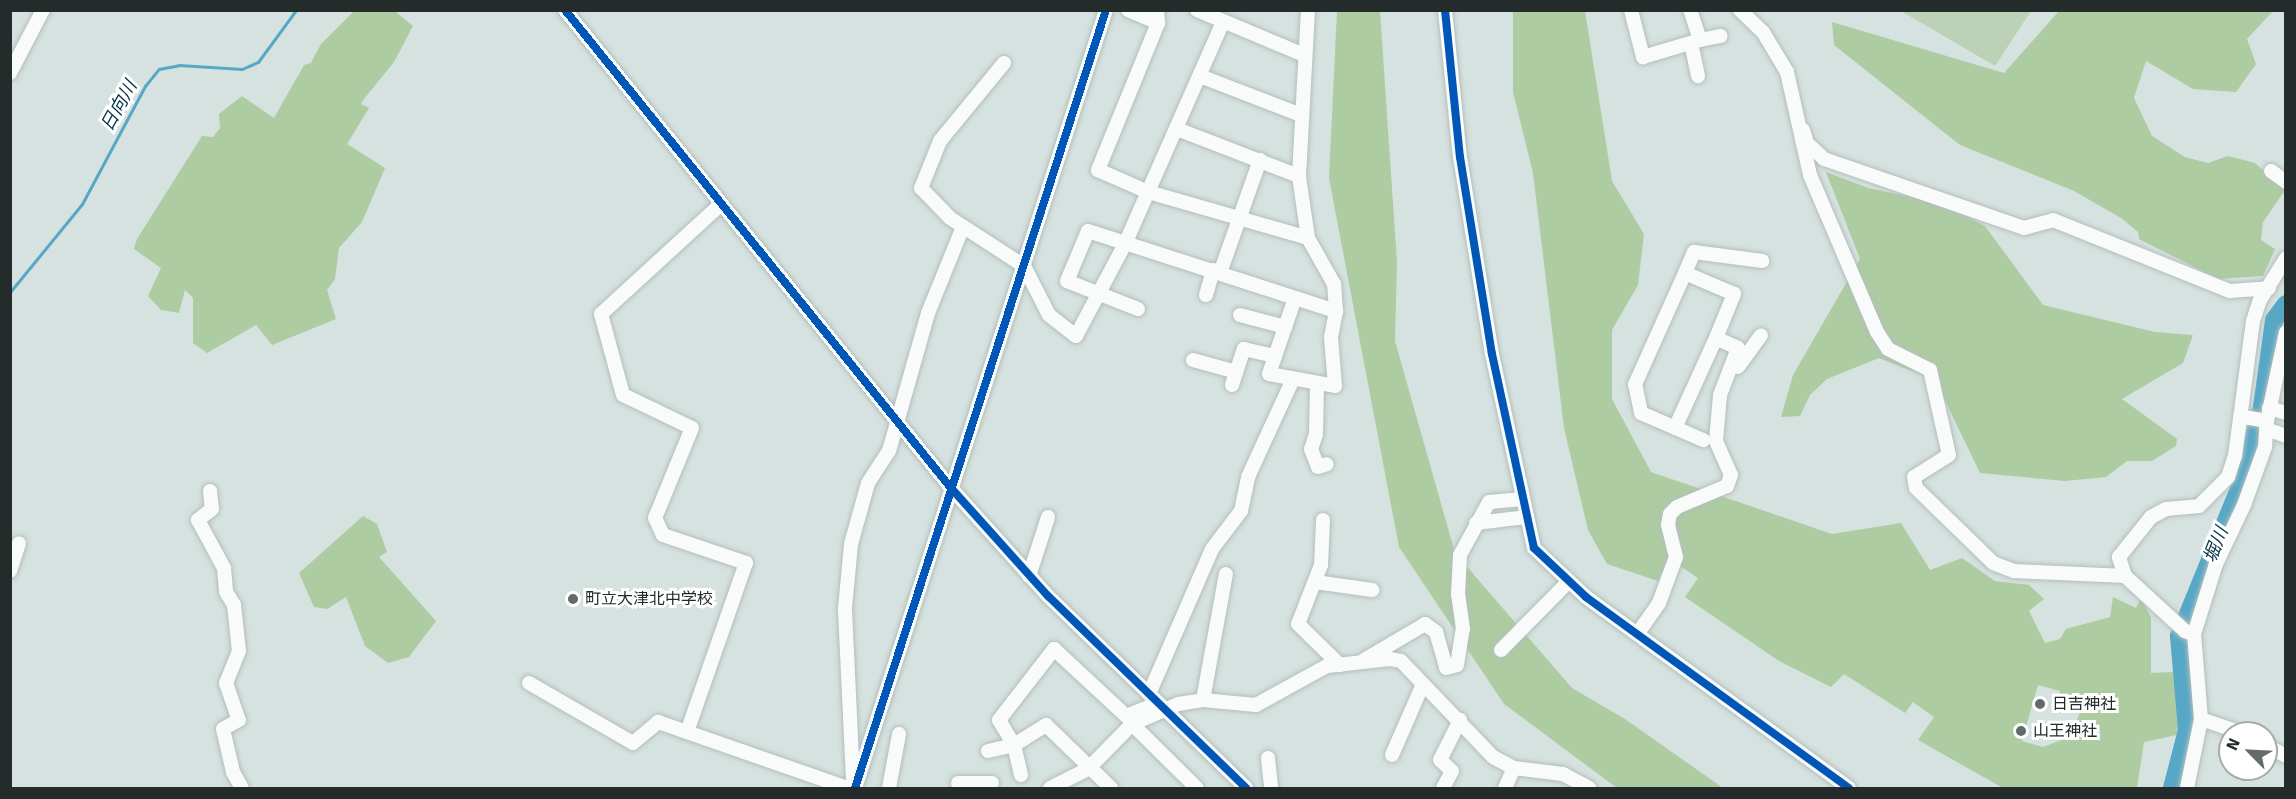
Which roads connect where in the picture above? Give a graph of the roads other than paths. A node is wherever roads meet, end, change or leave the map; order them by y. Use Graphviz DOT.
graph roads {
  1 [pos="43,10"];
  2 [pos="565,10"];
  3 [pos="1106,10"];
  4 [pos="1128,10"];
  5 [pos="1197,10"];
  6 [pos="1308,10"];
  7 [pos="1445,10"];
  8 [pos="1630,10"];
  9 [pos="1690,10"];
  10 [pos="1740,10"];
  11 [pos="1158,17"];
  12 [pos="1223,22"];
  13 [pos="1721,36"];
  14 [pos="1695,42"];
  15 [pos="1304,55"];
  16 [pos="1004,63"];
  17 [pos="10,72"];
  18 [pos="1200,76"];
  19 [pos="1698,76"];
  20 [pos="1795,108"];
  21 [pos="1301,115"];
  22 [pos="1177,129"];
  23 [pos="1260,160"];
  24 [pos="2271,171"];
  25 [pos="1299,176"];
  26 [pos="2286,182"];
  27 [pos="1148,192"];
  28 [pos="720,205"];
  29 [pos="1238,220"];
  30 [pos="963,227"];
  31 [pos="1308,238"];
  32 [pos="1125,244"];
  33 [pos="2286,258"];
  34 [pos="1762,261"];
  35 [pos="1024,266"];
  36 [pos="1216,272"];
  37 [pos="1685,273"];
  38 [pos="2269,288"];
  39 [pos="1099,294"];
  40 [pos="1206,295"];
  41 [pos="1294,298"];
  42 [pos="1138,309"];
  43 [pos="1336,311"];
  44 [pos="1240,315"];
  45 [pos="1285,327"];
  46 [pos="2286,332"];
  47 [pos="1761,335"];
  48 [pos="1716,338"];
  49 [pos="1275,356"];
  50 [pos="1193,360"];
  51 [pos="1293,379"];
  52 [pos="1317,383"];
  53 [pos="2286,413"];
  54 [pos="1718,415"];
  55 [pos="2240,416"];
  56 [pos="2267,419"];
  57 [pos="897,423"];
  58 [pos="1675,428"];
  59 [pos="2286,436"];
  60 [pos="1703,440"];
  61 [pos="1319,467"];
  62 [pos="951,488"];
  63 [pos="210,491"];
  64 [pos="1523,499"];
  65 [pos="1526,517"];
  66 [pos="1048,518"];
  67 [pos="1323,520"];
  68 [pos="1476,523"];
  69 [pos="19,543"];
  70 [pos="10,570"];
  71 [pos="1226,574"];
  72 [pos="1029,576"];
  73 [pos="2125,576"];
  74 [pos="1315,582"];
  75 [pos="1568,582"];
  76 [pos="1372,590"];
  77 [pos="1638,633"];
  78 [pos="2194,634"];
  79 [pos="1500,650"];
  80 [pos="1360,662"];
  81 [pos="1340,665"];
  82 [pos="529,684"];
  83 [pos="1423,684"];
  84 [pos="1203,700"];
  85 [pos="1157,702"];
  86 [pos="2201,719"];
  87 [pos="1460,720"];
  88 [pos="1132,724"];
  89 [pos="2218,725"];
  90 [pos="687,732"];
  91 [pos="899,734"];
  92 [pos="1014,745"];
  93 [pos="988,751"];
  94 [pos="1392,755"];
  95 [pos="1268,758"];
  96 [pos="1515,768"];
  97 [pos="1088,769"];
  98 [pos="1021,775"];
  99 [pos="991,781"];
  100 [pos="958,783"];
  101 [pos="1572,784"];
  102 [pos="242,789"];
  103 [pos="847,789"];
  104 [pos="854,789"];
  105 [pos="890,789"];
  106 [pos="1050,789"];
  107 [pos="1111,789"];
  108 [pos="1197,789"];
  109 [pos="1246,789"];
  110 [pos="1271,789"];
  111 [pos="1443,789"];
  112 [pos="1505,789"];
  113 [pos="1589,789"];
  114 [pos="1849,789"];
  115 [pos="2187,789"];
  1 -- 17 [label="street"];
  2 -- 28 [label="street"];
  3 -- 35 [label="street"];
  4 -- 11 [label="street"];
  5 -- 12 [label="street"];
  6 -- 15 [label="street"];
  7 -- 64 [label="street"];
  8 -- 14 [label="street"];
  9 -- 14 [label="street"];
  10 -- 20 [label="street"];
  11 -- 27 [label="street"];
  12 -- 15 [label="street"];
  12 -- 18 [label="street"];
  13 -- 14 [label="street"];
  14 -- 19 [label="street"];
  15 -- 21 [label="street"];
  16 -- 30 [label="street"];
  18 -- 21 [label="street"];
  18 -- 22 [label="street"];
  20 -- 38 [label="street"];
  20 -- 73 [label="street"];
  21 -- 25 [label="street"];
  22 -- 23 [label="street"];
  22 -- 27 [label="street"];
  23 -- 25 [label="street"];
  23 -- 29 [label="street"];
  24 -- 26 [label="street"];
  25 -- 31 [label="street"];
  27 -- 29 [label="street"];
  27 -- 32 [label="street"];
  28 -- 57 [label="street"];
  28 -- 90 [label="street"];
  29 -- 31 [label="street"];
  29 -- 36 [label="street"];
  30 -- 35 [label="street"];
  30 -- 57 [label="street"];
  31 -- 43 [label="street"];
  32 -- 36 [label="street"];
  32 -- 39 [label="street"];
  32 -- 39 [label="street"];
  33 -- 38 [label="street"];
  34 -- 37 [label="street"];
  35 -- 39 [label="street"];
  35 -- 62 [label="street"];
  36 -- 40 [label="street"];
  36 -- 41 [label="street"];
  37 -- 48 [label="street"];
  37 -- 58 [label="street"];
  38 -- 55 [label="street"];
  39 -- 42 [label="street"];
  41 -- 43 [label="street"];
  41 -- 45 [label="street"];
  43 -- 52 [label="street"];
  44 -- 45 [label="street"];
  45 -- 49 [label="street"];
  46 -- 56 [label="street"];
  47 -- 54 [label="street"];
  48 -- 54 [label="street"];
  48 -- 58 [label="street"];
  49 -- 50 [label="street"];
  49 -- 51 [label="street"];
  51 -- 52 [label="street"];
  51 -- 85 [label="street"];
  52 -- 61 [label="street"];
  53 -- 56 [label="street"];
  54 -- 77 [label="street"];
  55 -- 56 [label="street"];
  55 -- 73 [label="street"];
  56 -- 59 [label="street"];
  56 -- 78 [label="street"];
  57 -- 62 [label="street"];
  57 -- 104 [label="street"];
  58 -- 60 [label="street"];
  62 -- 72 [label="street"];
  62 -- 104 [label="street"];
  63 -- 102 [label="street"];
  64 -- 65 [label="street"];
  64 -- 68 [label="street"];
  65 -- 68 [label="street"];
  65 -- 75 [label="street"];
  66 -- 72 [label="street"];
  67 -- 74 [label="street"];
  68 -- 80 [label="street"];
  69 -- 70 [label="street"];
  71 -- 84 [label="street"];
  72 -- 85 [label="street"];
  73 -- 78 [label="street"];
  74 -- 76 [label="street"];
  74 -- 81 [label="street"];
  75 -- 77 [label="street"];
  75 -- 79 [label="street"];
  77 -- 114 [label="street"];
  78 -- 86 [label="street"];
  80 -- 81 [label="street"];
  80 -- 83 [label="street"];
  81 -- 84 [label="street"];
  82 -- 90 [label="street"];
  83 -- 87 [label="street"];
  83 -- 94 [label="street"];
  84 -- 85 [label="street"];
  85 -- 88 [label="street"];
  85 -- 92 [label="street"];
  85 -- 109 [label="street"];
  86 -- 89 [label="street"];
  86 -- 115 [label="street"];
  87 -- 96 [label="street"];
  87 -- 111 [label="street"];
  88 -- 97 [label="street"];
  88 -- 108 [label="street"];
  90 -- 103 [label="street"];
  91 -- 105 [label="street"];
  92 -- 93 [label="street"];
  92 -- 97 [label="street"];
  92 -- 98 [label="street"];
  95 -- 110 [label="street"];
  96 -- 101 [label="street"];
  96 -- 112 [label="street"];
  97 -- 106 [label="street"];
  97 -- 107 [label="street"];
  99 -- 100 [label="street"];
  101 -- 113 [label="street"];
}
